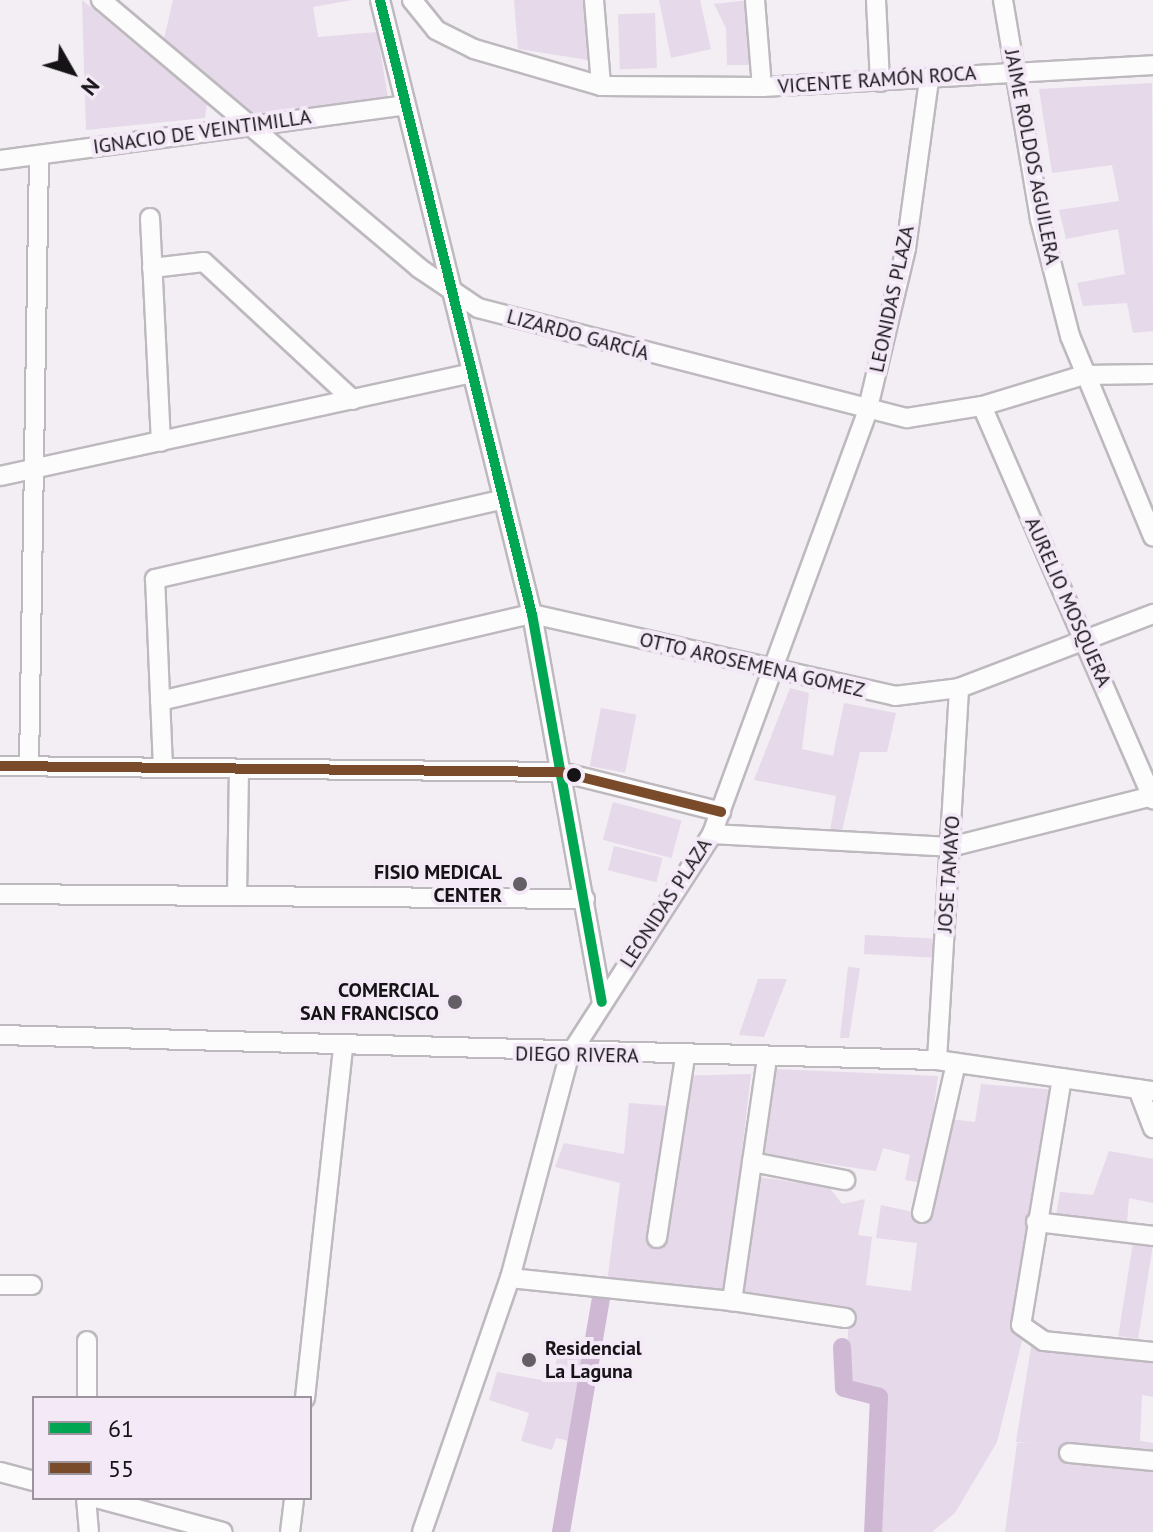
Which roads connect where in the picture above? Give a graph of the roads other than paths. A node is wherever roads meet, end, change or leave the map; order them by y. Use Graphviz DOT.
graph roads {
  1 [pos="101,0"];
  2 [pos="380,0"];
  3 [pos="412,0"];
  4 [pos="594,0"];
  5 [pos="755,0"];
  6 [pos="876,0"];
  7 [pos="1003,0"];
  8 [pos="1153,65"];
  9 [pos="1015,69"];
  10 [pos="929,79"];
  11 [pos="880,82"];
  12 [pos="601,86"];
  13 [pos="762,87"];
  14 [pos="405,105"];
  15 [pos="249,126"];
  16 [pos="39,155"];
  17 [pos="0,160"];
  18 [pos="150,218"];
  19 [pos="152,268"];
  20 [pos="446,289"];
  21 [pos="469,374"];
  22 [pos="1153,374"];
  23 [pos="1084,375"];
  24 [pos="353,400"];
  25 [pos="982,406"];
  26 [pos="867,412"];
  27 [pos="161,442"];
  28 [pos="32,469"];
  29 [pos="0,476"];
  30 [pos="499,500"];
  31 [pos="1153,536"];
  32 [pos="532,614"];
  33 [pos="1153,614"];
  34 [pos="1085,640"];
  35 [pos="776,668"];
  36 [pos="959,688"];
  37 [pos="160,701"];
  38 [pos="0,766"];
  39 [pos="29,766"];
  40 [pos="163,768"];
  41 [pos="239,771"];
  42 [pos="561,772"];
  43 [pos="1153,797"];
  44 [pos="721,812"];
  45 [pos="712,834"];
  46 [pos="950,847"];
  47 [pos="0,894"];
  48 [pos="237,896"];
  49 [pos="585,899"];
  50 [pos="602,1002"];
  51 [pos="0,1035"];
  52 [pos="343,1048"];
  53 [pos="569,1056"];
  54 [pos="685,1057"];
  55 [pos="767,1058"];
  56 [pos="946,1061"];
  57 [pos="1062,1078"];
  58 [pos="1146,1090"];
  59 [pos="1153,1128"];
  60 [pos="752,1162"];
  61 [pos="845,1180"];
  62 [pos="922,1213"];
  63 [pos="1036,1222"];
  64 [pos="1153,1236"];
  65 [pos="657,1238"];
  66 [pos="510,1278"];
  67 [pos="0,1285"];
  68 [pos="32,1285"];
  69 [pos="732,1301"];
  70 [pos="846,1318"];
  71 [pos="87,1341"];
  72 [pos="1153,1352"];
  73 [pos="87,1396"];
  74 [pos="305,1396"];
  75 [pos="1069,1453"];
  76 [pos="1153,1461"];
  77 [pos="0,1472"];
  78 [pos="32,1480"];
  79 [pos="86,1500"];
  80 [pos="103,1500"];
  81 [pos="294,1500"];
  82 [pos="89,1532"];
  83 [pos="223,1532"];
  84 [pos="290,1532"];
  85 [pos="422,1532"];
  1 -- 15 [label="street, LIZARDO GARCÍA"];
  2 -- 14 [label="street"];
  3 -- 12 [label="street, VICENTE RAMÓN ROCA"];
  4 -- 12 [label="street"];
  5 -- 13 [label="street"];
  6 -- 11 [label="street"];
  7 -- 9 [label="street, JAIME ROLDOS AGUILERA"];
  8 -- 9 [label="street, VICENTE RAMÓN ROCA"];
  9 -- 10 [label="street, VICENTE RAMÓN ROCA"];
  9 -- 23 [label="street, JAIME ROLDOS AGUILERA"];
  10 -- 11 [label="street, VICENTE RAMÓN ROCA"];
  10 -- 26 [label="street, LEONIDAS PLAZA"];
  11 -- 13 [label="street, VICENTE RAMÓN ROCA"];
  12 -- 13 [label="street, VICENTE RAMÓN ROCA"];
  14 -- 15 [label="street, IGNACIO DE VEINTIMILLA"];
  14 -- 20 [label="street"];
  15 -- 16 [label="street, IGNACIO DE VEINTIMILLA"];
  15 -- 20 [label="street, LIZARDO GARCÍA"];
  16 -- 17 [label="street, IGNACIO DE VEINTIMILLA"];
  16 -- 28 [label="street"];
  18 -- 19 [label="street"];
  19 -- 24 [label="street"];
  19 -- 27 [label="street"];
  20 -- 21 [label="street"];
  20 -- 26 [label="street, LIZARDO GARCÍA"];
  21 -- 24 [label="street"];
  21 -- 30 [label="street"];
  22 -- 23 [label="street, LIZARDO GARCÍA"];
  23 -- 25 [label="street, LIZARDO GARCÍA"];
  23 -- 31 [label="street, JAIME ROLDOS AGUILERA"];
  24 -- 27 [label="street"];
  25 -- 26 [label="street, LIZARDO GARCÍA"];
  25 -- 34 [label="street, AURELIO MOSQUERA"];
  26 -- 35 [label="street, LEONIDAS PLAZA"];
  27 -- 28 [label="street"];
  28 -- 29 [label="street"];
  28 -- 39 [label="street"];
  30 -- 32 [label="street"];
  30 -- 37 [label="street"];
  32 -- 35 [label="street, OTTO AROSEMENA GOMEZ"];
  32 -- 37 [label="street"];
  32 -- 42 [label="street"];
  33 -- 34 [label="street, OTTO AROSEMENA GOMEZ"];
  34 -- 36 [label="street, OTTO AROSEMENA GOMEZ"];
  34 -- 43 [label="street, AURELIO MOSQUERA"];
  35 -- 36 [label="street, OTTO AROSEMENA GOMEZ"];
  35 -- 44 [label="street, LEONIDAS PLAZA"];
  36 -- 46 [label="street, JOSE TAMAYO"];
  37 -- 40 [label="street"];
  38 -- 39 [label="street"];
  39 -- 40 [label="street"];
  40 -- 41 [label="street"];
  41 -- 42 [label="street"];
  41 -- 48 [label="street"];
  42 -- 44 [label="street"];
  42 -- 49 [label="street"];
  43 -- 46 [label="street"];
  44 -- 45 [label="street, LEONIDAS PLAZA"];
  45 -- 46 [label="street"];
  45 -- 50 [label="street, LEONIDAS PLAZA"];
  46 -- 56 [label="street, JOSE TAMAYO"];
  47 -- 48 [label="street"];
  48 -- 49 [label="street"];
  49 -- 50 [label="street"];
  50 -- 53 [label="street, LEONIDAS PLAZA"];
  51 -- 52 [label="street, DIEGO RIVERA"];
  52 -- 53 [label="street, DIEGO RIVERA"];
  52 -- 74 [label="street"];
  53 -- 54 [label="street, DIEGO RIVERA"];
  53 -- 66 [label="street, LEONIDAS PLAZA"];
  54 -- 55 [label="street, DIEGO RIVERA"];
  54 -- 65 [label="street"];
  55 -- 56 [label="street, DIEGO RIVERA"];
  55 -- 60 [label="street"];
  56 -- 57 [label="street, DIEGO RIVERA"];
  56 -- 62 [label="street, JOSE TAMAYO"];
  57 -- 58 [label="street, DIEGO RIVERA"];
  57 -- 63 [label="street"];
  58 -- 59 [label="street"];
  60 -- 61 [label="street"];
  60 -- 69 [label="street"];
  63 -- 64 [label="street"];
  63 -- 72 [label="street"];
  66 -- 69 [label="street"];
  66 -- 85 [label="street, LEONIDAS PLAZA"];
  67 -- 68 [label="street"];
  69 -- 70 [label="street"];
  71 -- 73 [label="street"];
  75 -- 76 [label="street"];
  77 -- 78 [label="street"];
  79 -- 82 [label="street"];
  80 -- 83 [label="street"];
  81 -- 84 [label="street"];
}
